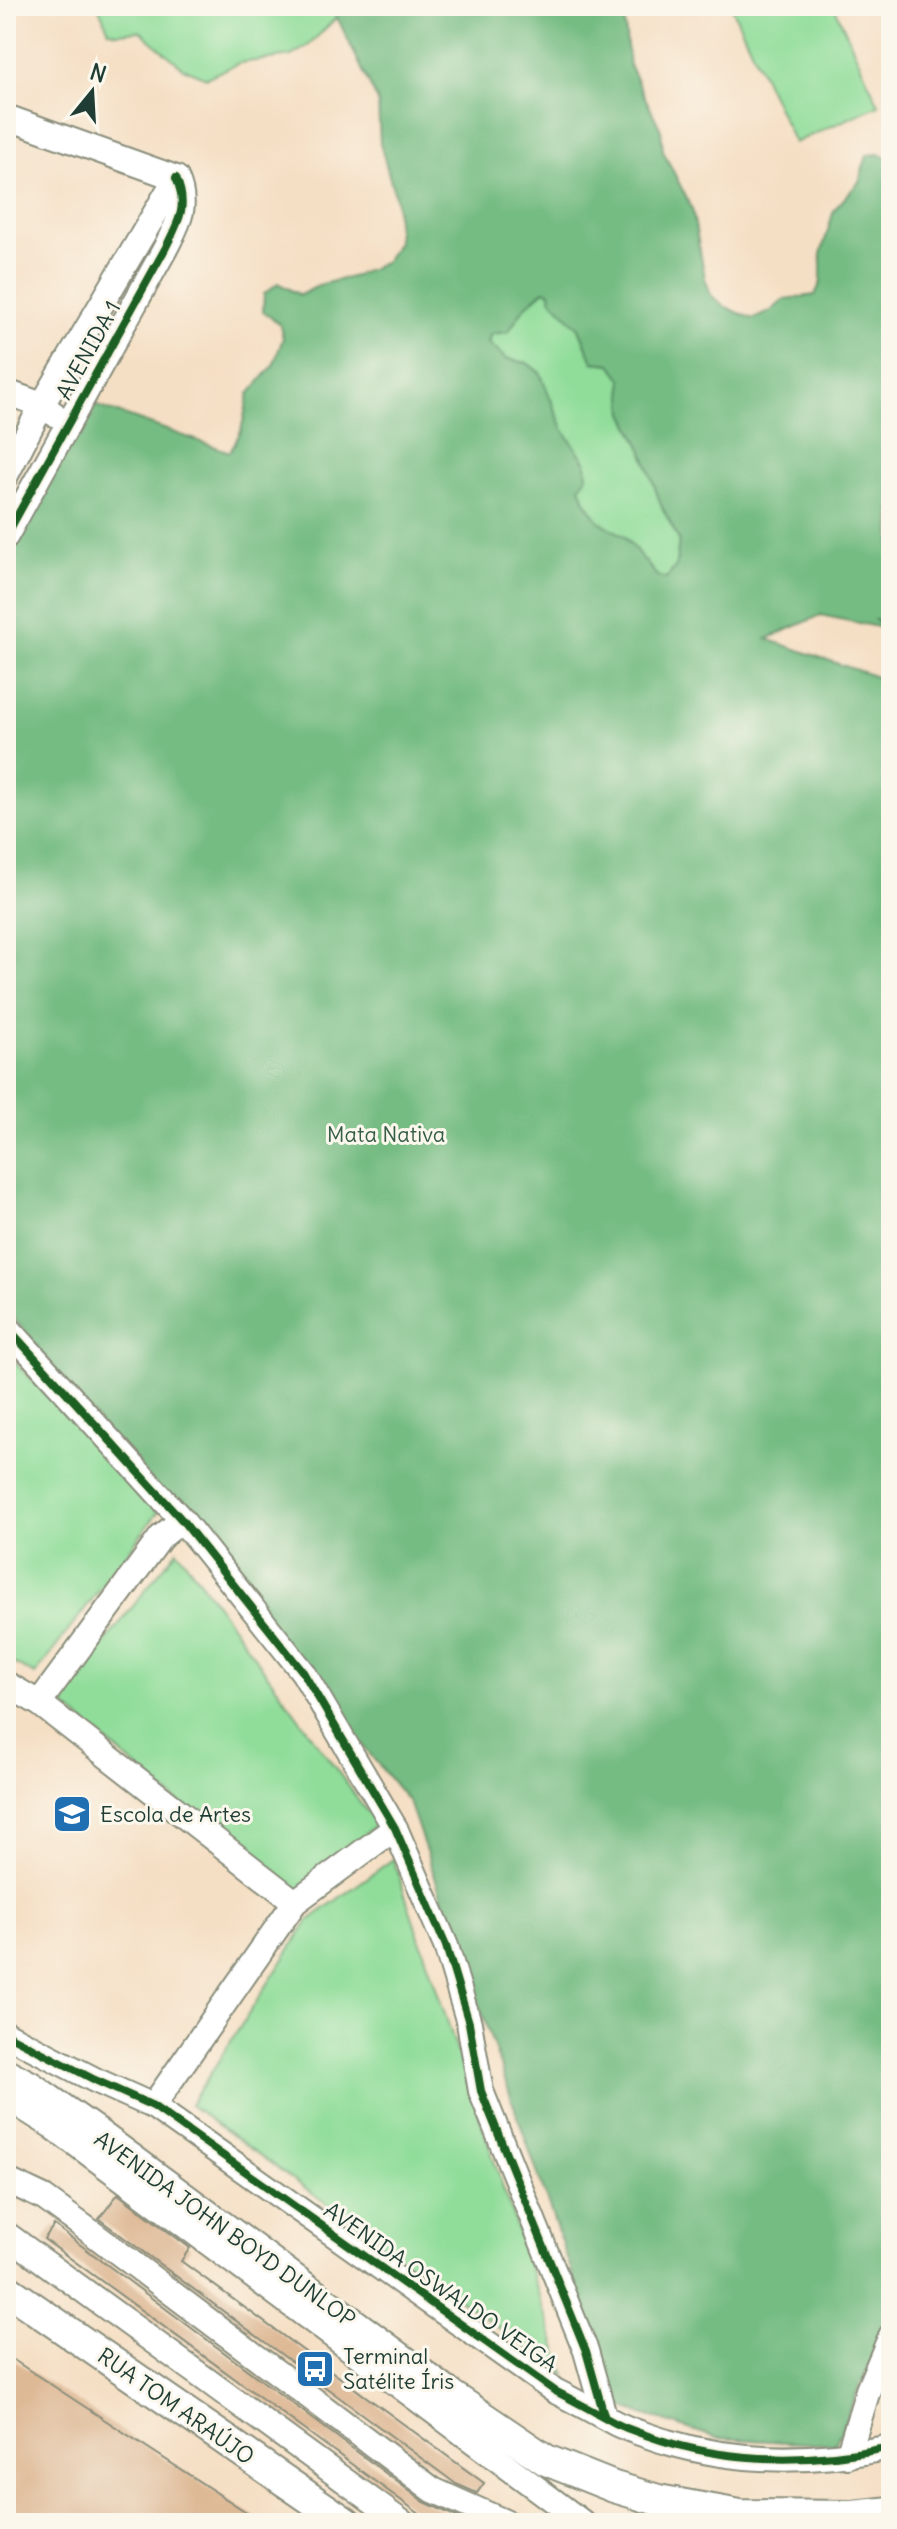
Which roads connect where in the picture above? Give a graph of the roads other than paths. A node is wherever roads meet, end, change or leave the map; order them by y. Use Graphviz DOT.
graph roads {
  1 [pos="6,117"];
  2 [pos="176,178"];
  3 [pos="6,392"];
  4 [pos="42,405"];
  5 [pos="68,424"];
  6 [pos="6,475"];
  7 [pos="6,536"];
  8 [pos="6,1326"];
  9 [pos="182,1520"];
  10 [pos="6,1684"];
  11 [pos="39,1703"];
  12 [pos="395,1828"];
  13 [pos="295,1902"];
  14 [pos="6,2034"];
  15 [pos="6,2074"];
  16 [pos="6,2097"];
  17 [pos="153,2106"];
  18 [pos="6,2180"];
  19 [pos="6,2234"];
  20 [pos="6,2289"];
  21 [pos="891,2336"];
  22 [pos="604,2415"];
  23 [pos="891,2447"];
  24 [pos="848,2456"];
  25 [pos="891,2512"];
  26 [pos="735,2519"];
  27 [pos="346,2523"];
  28 [pos="403,2523"];
  29 [pos="507,2523"];
  30 [pos="583,2523"];
  1 -- 2 [label="street"];
  2 -- 4 [label="street, AVENIDA 1"];
  2 -- 5 [label="street, AVENIDA 1"];
  3 -- 4 [label="street"];
  4 -- 5 [label="street"];
  4 -- 6 [label="street, AVENIDA 1"];
  5 -- 7 [label="street, AVENIDA 1"];
  8 -- 9 [label="street"];
  9 -- 11 [label="street"];
  9 -- 12 [label="street"];
  10 -- 11 [label="street"];
  11 -- 13 [label="street"];
  12 -- 13 [label="street"];
  12 -- 22 [label="street"];
  13 -- 17 [label="street"];
  14 -- 17 [label="street, AVENIDA OSWALDO VEIGA"];
  15 -- 26 [label="main road, AVENIDA JOHN BOYD DUNLOP"];
  16 -- 30 [label="street"];
  17 -- 22 [label="street, AVENIDA OSWALDO VEIGA"];
  18 -- 29 [label="street"];
  19 -- 28 [label="street"];
  20 -- 27 [label="main road, RUA TOM ARAÚJO"];
  21 -- 24 [label="street"];
  22 -- 24 [label="street, AVENIDA OSWALDO VEIGA"];
  23 -- 24 [label="street, AVENIDA OSWALDO VEIGA"];
  25 -- 26 [label="main road, AVENIDA JOHN BOYD DUNLOP"];
}
